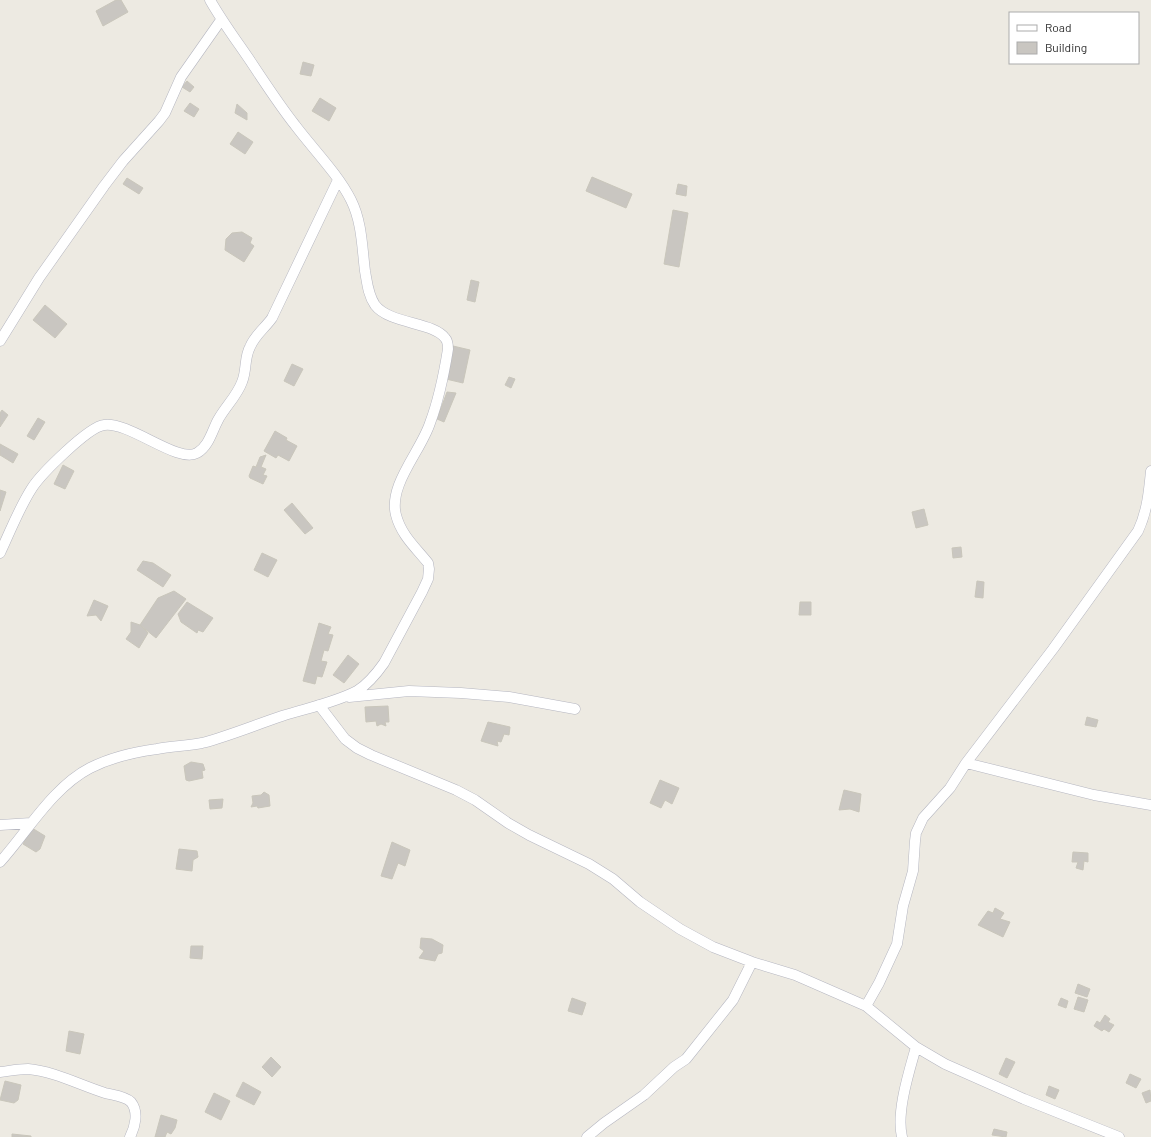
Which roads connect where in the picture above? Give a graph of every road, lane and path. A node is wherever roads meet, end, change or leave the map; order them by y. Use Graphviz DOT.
graph roads {
  1 [pos="210,0"];
  2 [pos="222,20"];
  3 [pos="338,180"];
  4 [pos="0,341"];
  5 [pos="1151,471"];
  6 [pos="0,553"];
  7 [pos="343,697"];
  8 [pos="319,704"];
  9 [pos="575,709"];
  10 [pos="966,763"];
  11 [pos="1151,805"];
  12 [pos="31,823"];
  13 [pos="0,825"];
  14 [pos="0,862"];
  15 [pos="752,962"];
  16 [pos="866,1006"];
  17 [pos="916,1047"];
  18 [pos="0,1072"];
  19 [pos="130,1137"];
  20 [pos="587,1137"];
  21 [pos="902,1137"];
  22 [pos="1119,1137"];
  1 -- 2 [label="street"];
  2 -- 3 [label="street"];
  2 -- 4 [label="street"];
  3 -- 6 [label="street"];
  3 -- 7 [label="street"];
  5 -- 10 [label="street"];
  7 -- 8 [label="street"];
  7 -- 9 [label="street"];
  8 -- 12 [label="street"];
  8 -- 15 [label="street"];
  10 -- 11 [label="street"];
  10 -- 16 [label="street"];
  12 -- 13 [label="street"];
  12 -- 14 [label="street"];
  15 -- 16 [label="street"];
  15 -- 20 [label="street"];
  16 -- 17 [label="street"];
  17 -- 21 [label="street"];
  17 -- 22 [label="street"];
  18 -- 19 [label="street"];
}
